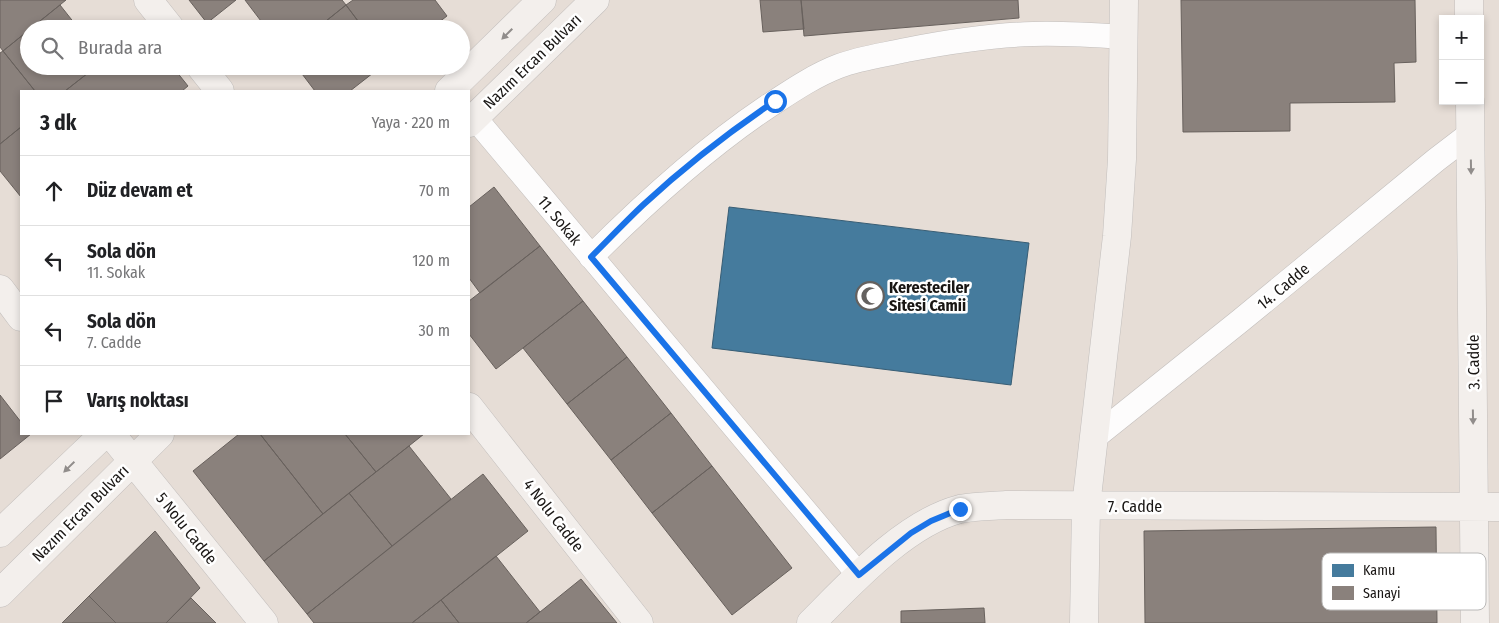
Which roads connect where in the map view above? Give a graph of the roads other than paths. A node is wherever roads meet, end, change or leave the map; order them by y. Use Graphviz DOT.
graph roads {
  1 [pos="148,0"];
  2 [pos="595,0"];
  3 [pos="1124,0"];
  4 [pos="1468,0"];
  5 [pos="532,4"];
  6 [pos="1469,15"];
  7 [pos="163,20"];
  8 [pos="1124,37"];
  9 [pos="470,69"];
  10 [pos="207,75"];
  11 [pos="464,75"];
  12 [pos="219,90"];
  13 [pos="450,90"];
  14 [pos="1470,105"];
  15 [pos="471,120"];
  16 [pos="1470,134"];
  17 [pos="591,257"];
  18 [pos="0,289"];
  19 [pos="20,315"];
  20 [pos="470,408"];
  21 [pos="103,435"];
  22 [pos="112,435"];
  23 [pos="159,435"];
  24 [pos="1095,437"];
  25 [pos="133,461"];
  26 [pos="1086,506"];
  27 [pos="1487,508"];
  28 [pos="0,533"];
  29 [pos="1482,553"];
  30 [pos="859,575"];
  31 [pos="0,593"];
  32 [pos="1476,610"];
  33 [pos="264,623"];
  34 [pos="639,623"];
  35 [pos="811,623"];
  36 [pos="1084,623"];
  37 [pos="1475,623"];
  1 -- 7 [label="street"];
  2 -- 15 [label="street, Nazım Ercan Bulvarı"];
  3 -- 8 [label="street"];
  4 -- 6 [label="street"];
  5 -- 9 [label="street, one-way"];
  8 -- 17 [label="street"];
  8 -- 24 [label="street"];
  10 -- 12 [label="street"];
  11 -- 13 [label="street, one-way"];
  14 -- 16 [label="street, 3. Cadde"];
  15 -- 17 [label="street, 11. Sokak"];
  16 -- 24 [label="street, 14. Cadde"];
  16 -- 27 [label="street, 3. Cadde, one-way"];
  17 -- 30 [label="street, 11. Sokak"];
  18 -- 19 [label="street"];
  20 -- 34 [label="street, 4 Nolu Cadde"];
  21 -- 28 [label="street, one-way"];
  22 -- 25 [label="street, 5 Nolu Cadde"];
  23 -- 25 [label="street, Nazım Ercan Bulvarı"];
  24 -- 26 [label="street"];
  25 -- 31 [label="street, Nazım Ercan Bulvarı"];
  25 -- 33 [label="street, 5 Nolu Cadde"];
  26 -- 27 [label="street, 7. Cadde"];
  26 -- 30 [label="street, 7. Cadde"];
  26 -- 36 [label="street"];
  27 -- 29 [label="street, 3. Cadde"];
  30 -- 35 [label="street, 7. Cadde"];
  32 -- 37 [label="street, 3. Cadde"];
}
